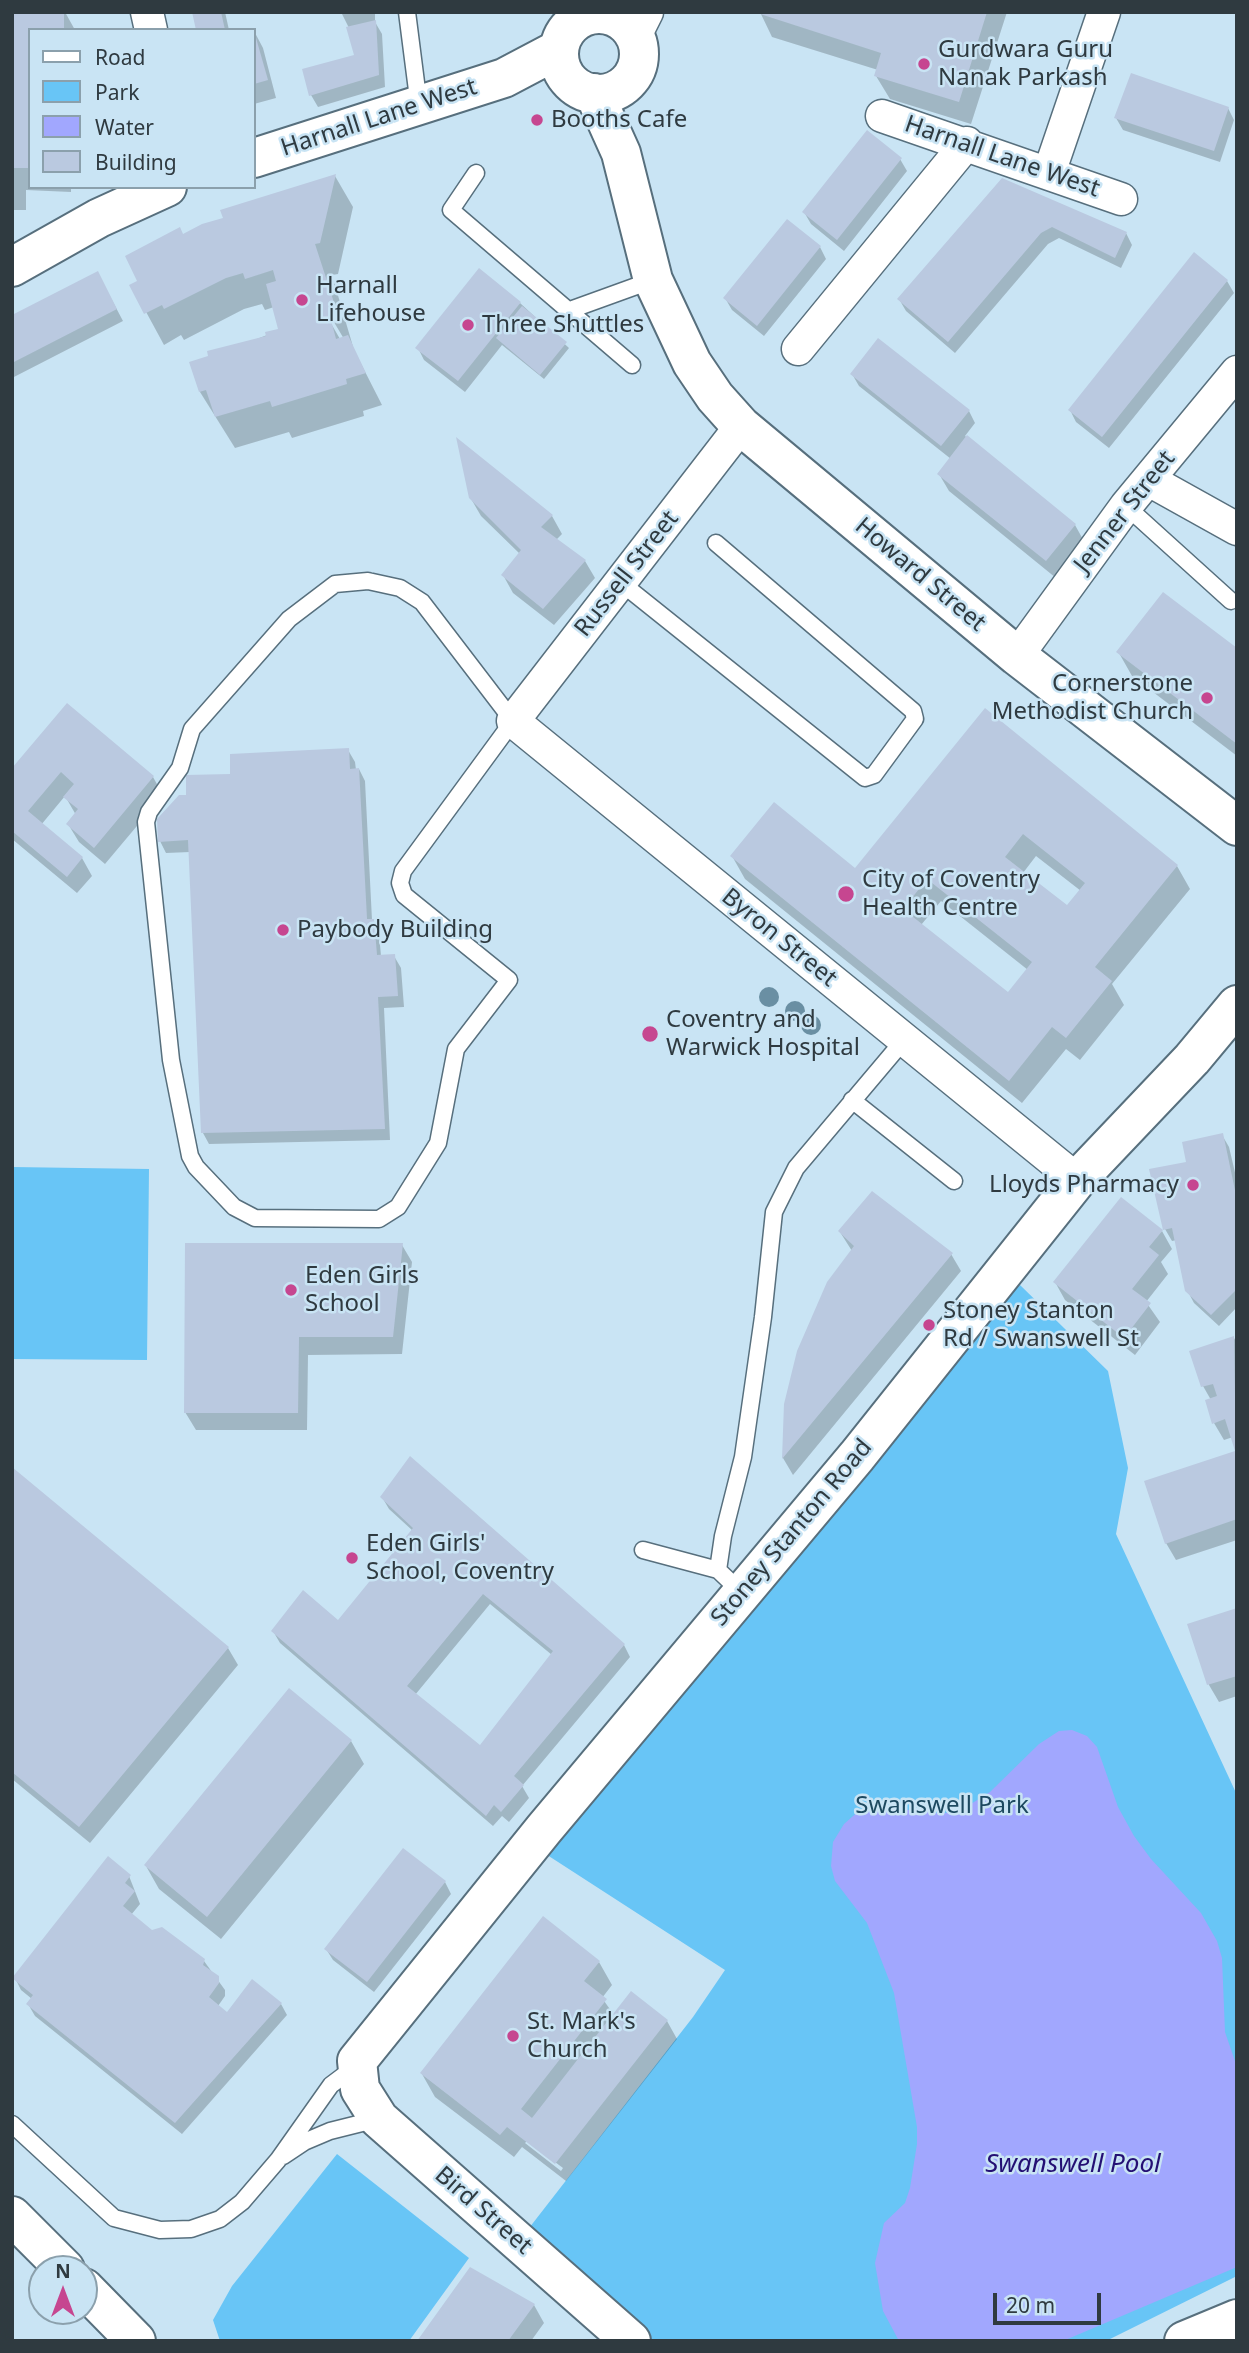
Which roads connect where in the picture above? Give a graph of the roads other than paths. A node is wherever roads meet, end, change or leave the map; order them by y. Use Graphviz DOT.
graph roads {
  1 [pos="407,12"];
  2 [pos="1104,12"];
  3 [pos="599,13"];
  4 [pos="641,24"];
  5 [pos="586,77"];
  6 [pos="419,106"];
  7 [pos="882,116"];
  8 [pos="967,143"];
  9 [pos="256,157"];
  10 [pos="476,173"];
  11 [pos="1049,173"];
  12 [pos="163,189"];
  13 [pos="1121,199"];
  14 [pos="12,267"];
  15 [pos="653,279"];
  16 [pos="570,310"];
  17 [pos="798,349"];
  18 [pos="632,365"];
  19 [pos="1237,372"];
  20 [pos="741,426"];
  21 [pos="1149,480"];
  22 [pos="1126,506"];
  23 [pos="1237,528"];
  24 [pos="716,543"];
  25 [pos="620,582"];
  26 [pos="1231,601"];
  27 [pos="1017,656"];
  28 [pos="513,722"];
  29 [pos="1237,826"];
  30 [pos="1237,1005"];
  31 [pos="904,1040"];
  32 [pos="1237,1047"];
  33 [pos="1192,1059"];
  34 [pos="852,1100"];
  35 [pos="1077,1180"];
  36 [pos="954,1181"];
  37 [pos="643,1550"];
  38 [pos="729,1581"];
  39 [pos="355,2067"];
  40 [pos="379,2119"];
  41 [pos="12,2124"];
  42 [pos="278,2160"];
  43 [pos="12,2216"];
  44 [pos="51,2255"];
  45 [pos="98,2302"];
  46 [pos="1237,2319"];
  47 [pos="136,2341"];
  48 [pos="631,2341"];
  49 [pos="1184,2341"];
  1 -- 6 [label="lane"];
  2 -- 11 [label="street"];
  3 -- 4 [label="main road"];
  3 -- 5 [label="main road"];
  4 -- 5 [label="main road"];
  5 -- 6 [label="main road, Harnall Lane West"];
  5 -- 15 [label="main road, Howard Street"];
  6 -- 9 [label="main road, Harnall Lane West"];
  7 -- 8 [label="street, Harnall Lane West"];
  8 -- 11 [label="street, Harnall Lane West"];
  8 -- 17 [label="street"];
  10 -- 16 [label="lane"];
  11 -- 13 [label="street, Harnall Lane West"];
  12 -- 14 [label="main road"];
  15 -- 16 [label="lane"];
  15 -- 20 [label="main road, Howard Street"];
  16 -- 18 [label="lane"];
  19 -- 21 [label="street, Jenner Street"];
  20 -- 25 [label="street, Russell Street"];
  20 -- 27 [label="main road, Howard Street"];
  21 -- 22 [label="street, Jenner Street"];
  21 -- 23 [label="street"];
  22 -- 26 [label="lane"];
  22 -- 27 [label="street, Jenner Street"];
  24 -- 25 [label="lane"];
  25 -- 28 [label="street, Russell Street"];
  27 -- 29 [label="main road, Howard Street"];
  28 -- 28 [label="lane"];
  28 -- 31 [label="street, Byron Street"];
  30 -- 33 [label="main road, Stoney Stanton Road"];
  31 -- 34 [label="lane"];
  31 -- 35 [label="street, Byron Street"];
  32 -- 33 [label="main road"];
  33 -- 35 [label="main road, Stoney Stanton Road"];
  34 -- 36 [label="lane"];
  34 -- 38 [label="lane"];
  35 -- 38 [label="main road, Stoney Stanton Road"];
  37 -- 38 [label="lane"];
  38 -- 39 [label="main road, Stoney Stanton Road"];
  39 -- 40 [label="main road, Bird Street"];
  39 -- 42 [label="lane"];
  40 -- 42 [label="lane"];
  40 -- 48 [label="main road, Bird Street"];
  41 -- 42 [label="lane"];
  43 -- 44 [label="main road"];
  45 -- 47 [label="main road"];
  46 -- 49 [label="main road"];
}
